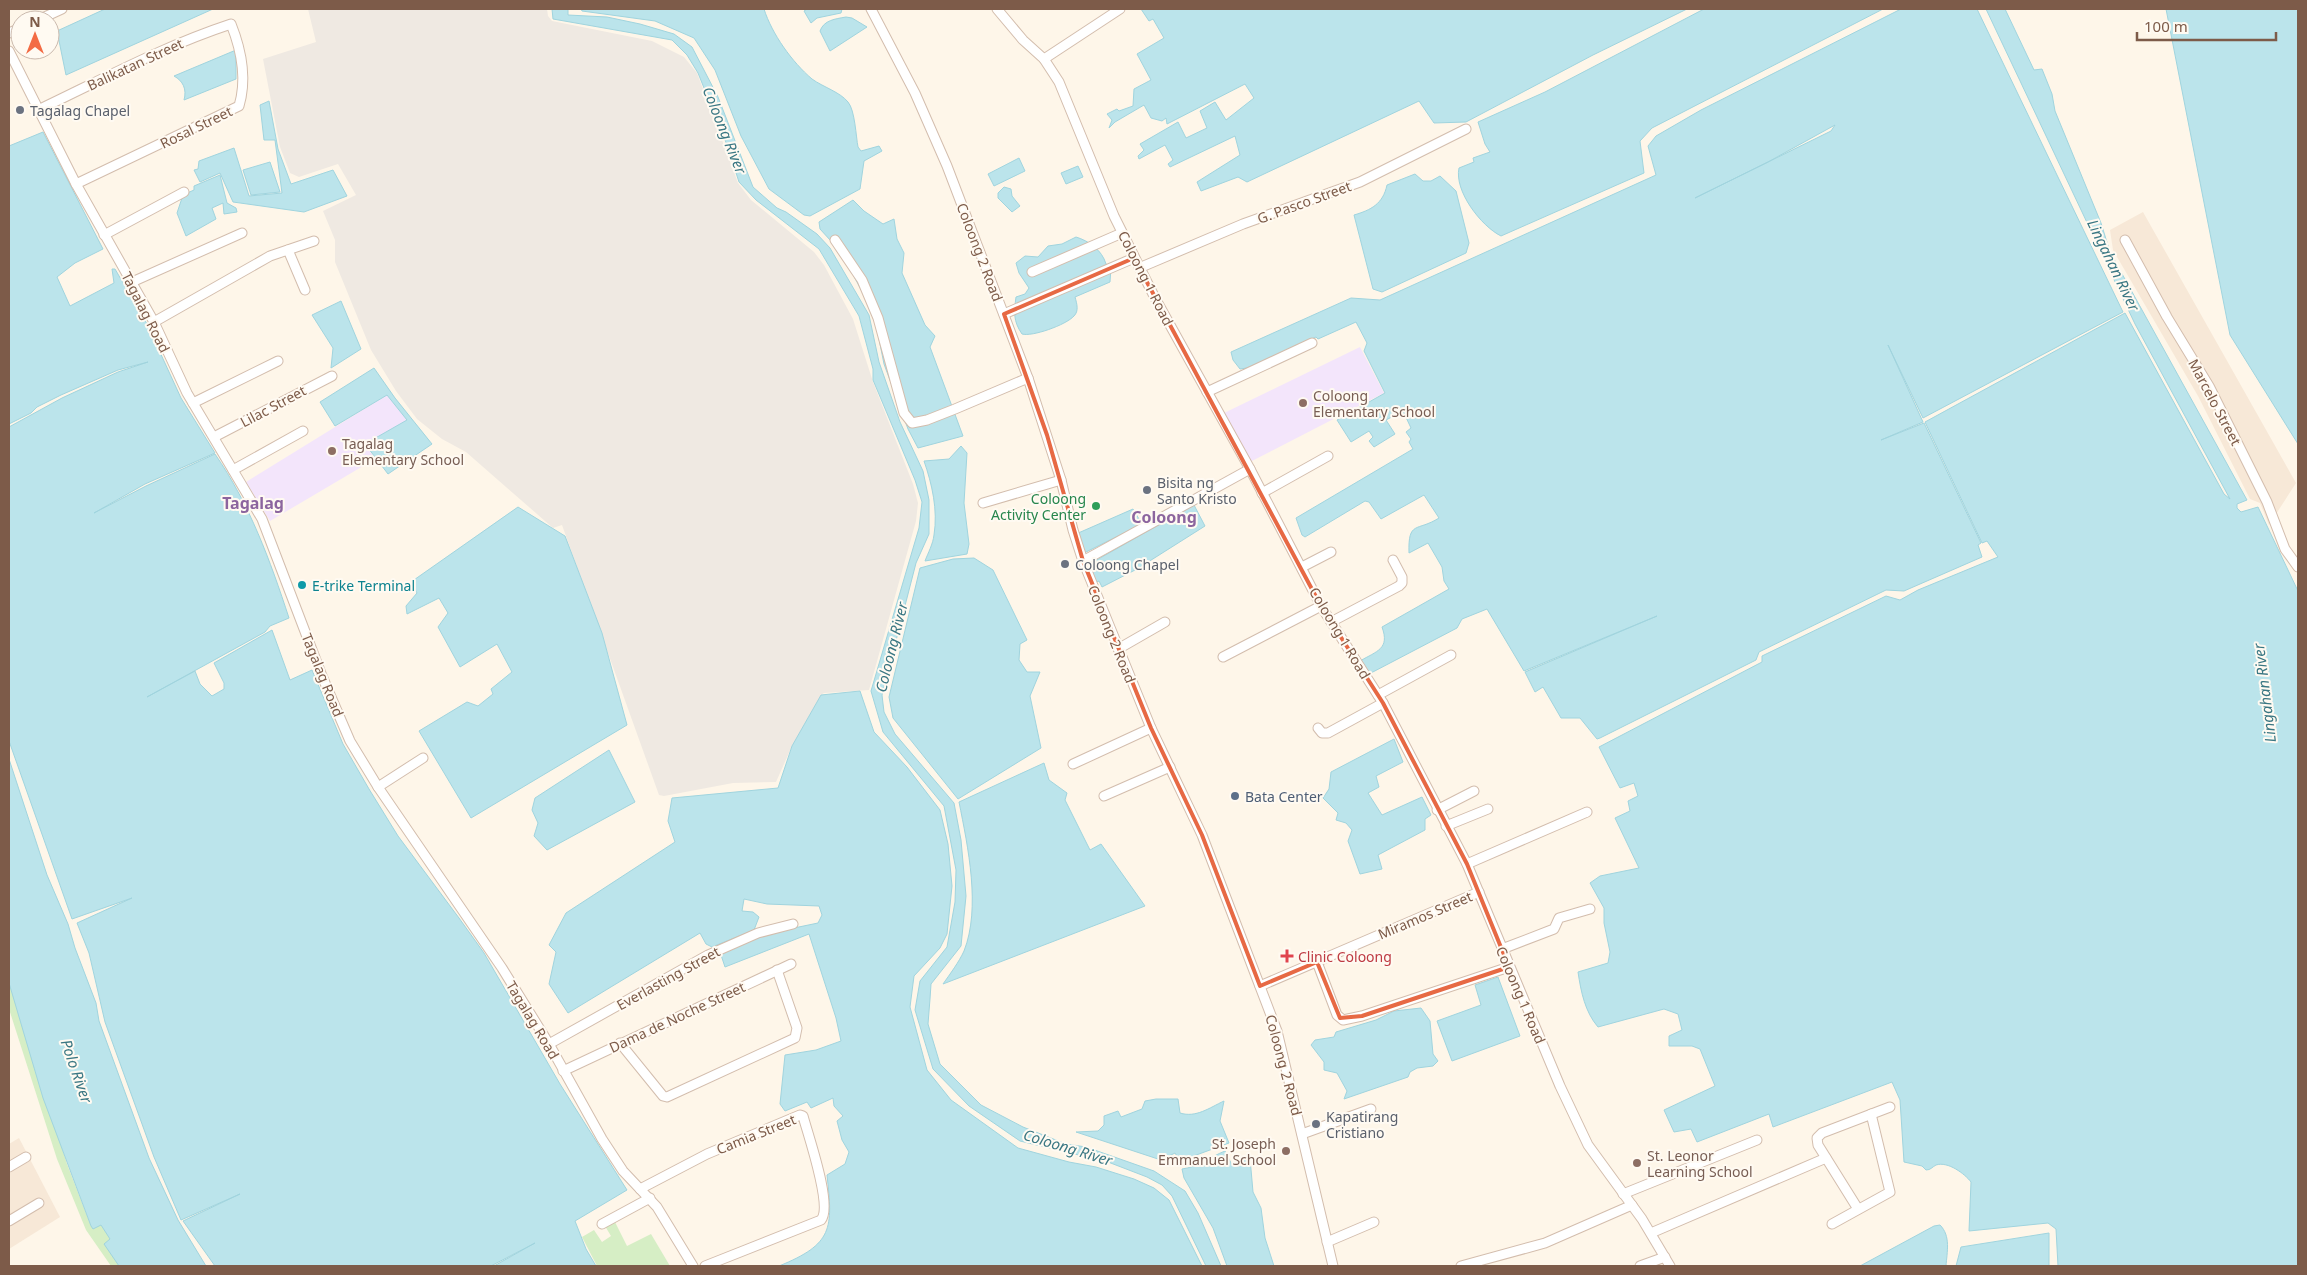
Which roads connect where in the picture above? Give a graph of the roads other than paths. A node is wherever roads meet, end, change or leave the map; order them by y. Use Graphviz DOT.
graph roads {
  1 [pos="871,9"];
  2 [pos="997,9"];
  3 [pos="1120,9"];
  4 [pos="231,24"];
  5 [pos="9,51"];
  6 [pos="1044,59"];
  7 [pos="38,110"];
  8 [pos="1466,129"];
  9 [pos="76,184"];
  10 [pos="184,192"];
  11 [pos="242,233"];
  12 [pos="1122,233"];
  13 [pos="104,235"];
  14 [pos="835,240"];
  15 [pos="2124,240"];
  16 [pos="314,242"];
  17 [pos="288,250"];
  18 [pos="1134,258"];
  19 [pos="1139,268"];
  20 [pos="1032,272"];
  21 [pos="132,282"];
  22 [pos="305,290"];
  23 [pos="1004,314"];
  24 [pos="154,322"];
  25 [pos="1312,343"];
  26 [pos="278,360"];
  27 [pos="332,376"];
  28 [pos="1028,378"];
  29 [pos="1207,392"];
  30 [pos="192,403"];
  31 [pos="303,431"];
  32 [pos="214,437"];
  33 [pos="1328,456"];
  34 [pos="1250,469"];
  35 [pos="233,470"];
  36 [pos="1061,480"];
  37 [pos="1262,493"];
  38 [pos="983,503"];
  39 [pos="1331,552"];
  40 [pos="1393,560"];
  41 [pos="1083,561"];
  42 [pos="1302,567"];
  43 [pos="2298,567"];
  44 [pos="1321,606"];
  45 [pos="1165,622"];
  46 [pos="1331,622"];
  47 [pos="1118,649"];
  48 [pos="1451,655"];
  49 [pos="1224,656"];
  50 [pos="1380,699"];
  51 [pos="1151,728"];
  52 [pos="1318,728"];
  53 [pos="423,758"];
  54 [pos="1073,764"];
  55 [pos="1170,767"];
  56 [pos="378,787"];
  57 [pos="1474,791"];
  58 [pos="1104,796"];
  59 [pos="1488,809"];
  60 [pos="1437,810"];
  61 [pos="1587,812"];
  62 [pos="1446,826"];
  63 [pos="1466,864"];
  64 [pos="1479,892"];
  65 [pos="1590,909"];
  66 [pos="793,924"];
  67 [pos="1502,949"];
  68 [pos="1316,962"];
  69 [pos="791,964"];
  70 [pos="1509,967"];
  71 [pos="777,970"];
  72 [pos="1260,986"];
  73 [pos="620,1043"];
  74 [pos="548,1044"];
  75 [pos="563,1071"];
  76 [pos="1890,1107"];
  77 [pos="1371,1109"];
  78 [pos="1871,1114"];
  79 [pos="1302,1134"];
  80 [pos="1758,1140"];
  81 [pos="26,1157"];
  82 [pos="1826,1158"];
  83 [pos="9,1167"];
  84 [pos="640,1189"];
  85 [pos="1623,1194"];
  86 [pos="650,1198"];
  87 [pos="39,1203"];
  88 [pos="1632,1205"];
  89 [pos="1858,1209"];
  90 [pos="9,1221"];
  91 [pos="1374,1222"];
  92 [pos="602,1224"];
  93 [pos="1832,1224"];
  94 [pos="1651,1233"];
  95 [pos="1327,1242"];
  96 [pos="1665,1257"];
  97 [pos="693,1266"];
  98 [pos="704,1266"];
  99 [pos="1333,1266"];
  100 [pos="1461,1266"];
  101 [pos="1640,1266"];
  102 [pos="1670,1266"];
  1 -- 23 [label="street, Coloong 2 Road"];
  2 -- 6 [label="street, Coloong 1 Road"];
  3 -- 6 [label="street"];
  4 -- 7 [label="street, Balikatan Street"];
  4 -- 9 [label="street, Rosal Street"];
  5 -- 7 [label="street, Tagalag Road"];
  6 -- 12 [label="street, Coloong 1 Road"];
  7 -- 9 [label="street, Tagalag Road"];
  8 -- 19 [label="street, G. Pasco Street"];
  9 -- 13 [label="street, Tagalag Road"];
  10 -- 13 [label="street"];
  11 -- 21 [label="street"];
  12 -- 18 [label="street, Coloong 1 Road"];
  12 -- 20 [label="street"];
  13 -- 21 [label="street, Tagalag Road"];
  14 -- 28 [label="street"];
  15 -- 43 [label="street, Marcelo Street"];
  16 -- 17 [label="street"];
  17 -- 22 [label="street"];
  17 -- 24 [label="street"];
  18 -- 19 [label="street, Coloong 1 Road"];
  18 -- 23 [label="street"];
  19 -- 29 [label="street, Coloong 1 Road"];
  21 -- 24 [label="street, Tagalag Road"];
  23 -- 28 [label="street, Coloong 2 Road"];
  24 -- 30 [label="street, Tagalag Road"];
  25 -- 29 [label="street"];
  26 -- 30 [label="street"];
  27 -- 32 [label="street, Lilac Street"];
  28 -- 36 [label="street, Coloong 2 Road"];
  29 -- 34 [label="street, Coloong 1 Road"];
  30 -- 32 [label="street, Tagalag Road"];
  31 -- 35 [label="street"];
  32 -- 35 [label="street, Tagalag Road"];
  33 -- 37 [label="street"];
  34 -- 37 [label="street, Coloong 1 Road"];
  34 -- 41 [label="street"];
  35 -- 56 [label="street, Tagalag Road"];
  36 -- 38 [label="street"];
  36 -- 41 [label="street, Coloong 2 Road"];
  37 -- 42 [label="street, Coloong 1 Road"];
  39 -- 42 [label="street"];
  40 -- 46 [label="street"];
  41 -- 47 [label="street, Coloong 2 Road"];
  42 -- 44 [label="street, Coloong 1 Road"];
  44 -- 46 [label="street, Coloong 1 Road"];
  44 -- 49 [label="street"];
  45 -- 47 [label="street"];
  46 -- 50 [label="street, Coloong 1 Road"];
  47 -- 51 [label="street, Coloong 2 Road"];
  48 -- 50 [label="street"];
  50 -- 52 [label="street"];
  50 -- 60 [label="street, Coloong 1 Road"];
  51 -- 54 [label="street"];
  51 -- 55 [label="street, Coloong 2 Road"];
  53 -- 56 [label="street"];
  55 -- 58 [label="street"];
  55 -- 72 [label="street, Coloong 2 Road"];
  56 -- 74 [label="street, Tagalag Road"];
  57 -- 60 [label="street"];
  59 -- 62 [label="street"];
  60 -- 62 [label="street, Coloong 1 Road"];
  61 -- 63 [label="street"];
  62 -- 63 [label="street, Coloong 1 Road"];
  63 -- 64 [label="street, Coloong 1 Road"];
  64 -- 67 [label="street, Coloong 1 Road"];
  64 -- 68 [label="street, Miramos Street"];
  65 -- 67 [label="street"];
  66 -- 74 [label="street, Everlasting Street"];
  67 -- 70 [label="street, Coloong 1 Road"];
  68 -- 70 [label="street"];
  68 -- 72 [label="street, Miramos Street"];
  69 -- 71 [label="street, Dama de Noche Street"];
  70 -- 85 [label="street, Coloong 1 Road"];
  71 -- 73 [label="street, Dama de Noche Street"];
  71 -- 73 [label="street"];
  72 -- 79 [label="street, Coloong 2 Road"];
  73 -- 75 [label="street, Dama de Noche Street"];
  74 -- 75 [label="street, Tagalag Road"];
  75 -- 84 [label="street, Tagalag Road"];
  76 -- 78 [label="street"];
  77 -- 79 [label="street"];
  78 -- 82 [label="street"];
  78 -- 89 [label="street"];
  79 -- 95 [label="street, Coloong 2 Road"];
  80 -- 85 [label="street"];
  81 -- 83 [label="street"];
  82 -- 89 [label="street"];
  82 -- 94 [label="street"];
  84 -- 86 [label="street, Tagalag Road"];
  84 -- 98 [label="street, Camia Street"];
  85 -- 88 [label="street, Coloong 1 Road"];
  86 -- 92 [label="street"];
  86 -- 97 [label="street, Tagalag Road"];
  87 -- 90 [label="street"];
  88 -- 94 [label="street, Coloong 1 Road"];
  88 -- 100 [label="street"];
  89 -- 93 [label="street"];
  91 -- 95 [label="street"];
  94 -- 96 [label="street, Coloong 1 Road"];
  95 -- 99 [label="street, Coloong 2 Road"];
  96 -- 101 [label="street"];
  96 -- 102 [label="street, Coloong 1 Road"];
}
